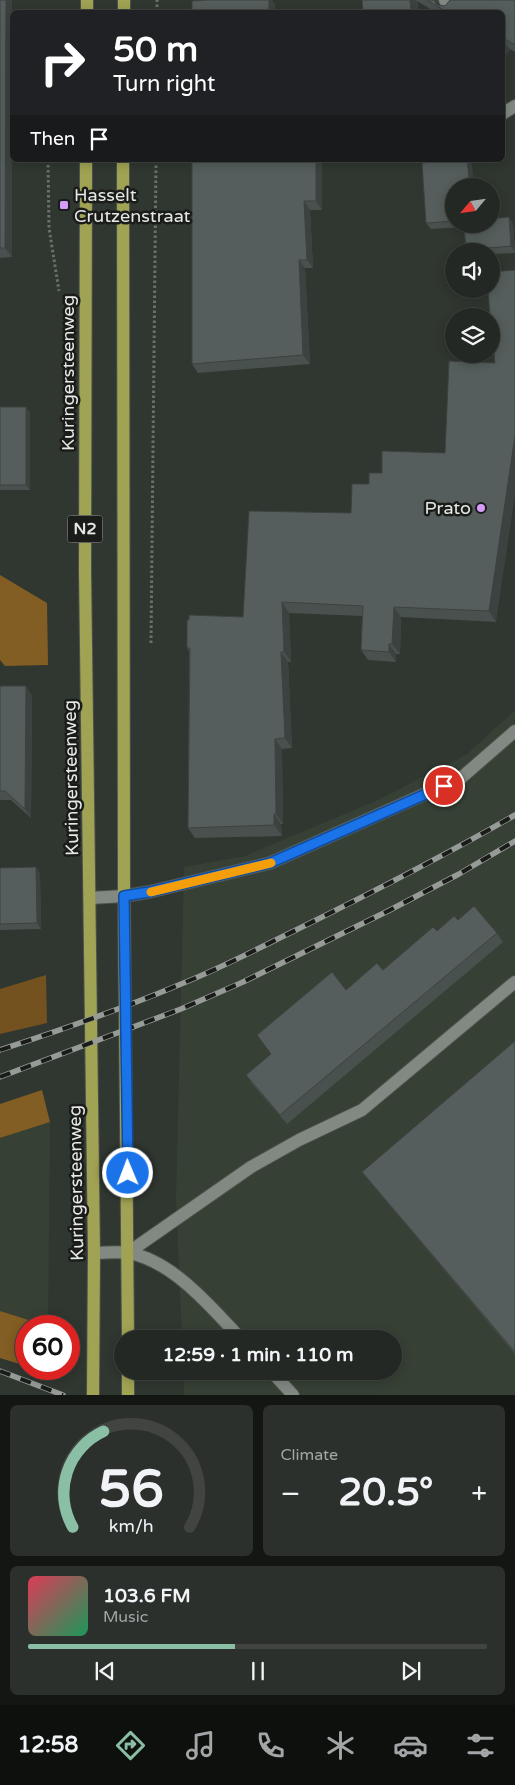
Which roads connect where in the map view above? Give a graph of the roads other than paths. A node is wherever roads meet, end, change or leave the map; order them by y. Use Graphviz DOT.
graph roads {
  1 [pos="86,162"];
  2 [pos="123,162"];
  3 [pos="515,731"];
  4 [pos="124,896"];
  5 [pos="90,898"];
  6 [pos="515,982"];
  7 [pos="128,1252"];
  8 [pos="94,1253"];
  9 [pos="128,1330"];
  10 [pos="233,1330"];
  11 [pos="128,1380"];
  12 [pos="279,1380"];
  13 [pos="93,1395"];
  14 [pos="128,1395"];
  15 [pos="293,1395"];
  1 -- 5 [label="main road, Kuringersteenweg / N2"];
  2 -- 4 [label="main road, N2"];
  3 -- 4 [label="lane"];
  4 -- 5 [label="lane"];
  4 -- 7 [label="main road, N2"];
  5 -- 8 [label="main road, Kuringersteenweg / N2"];
  6 -- 7 [label="lane"];
  7 -- 8 [label="lane"];
  7 -- 9 [label="main road, N2"];
  7 -- 10 [label="lane"];
  8 -- 13 [label="main road, Kuringersteenweg / N2"];
  11 -- 14 [label="main road"];
  12 -- 15 [label="lane"];
}
